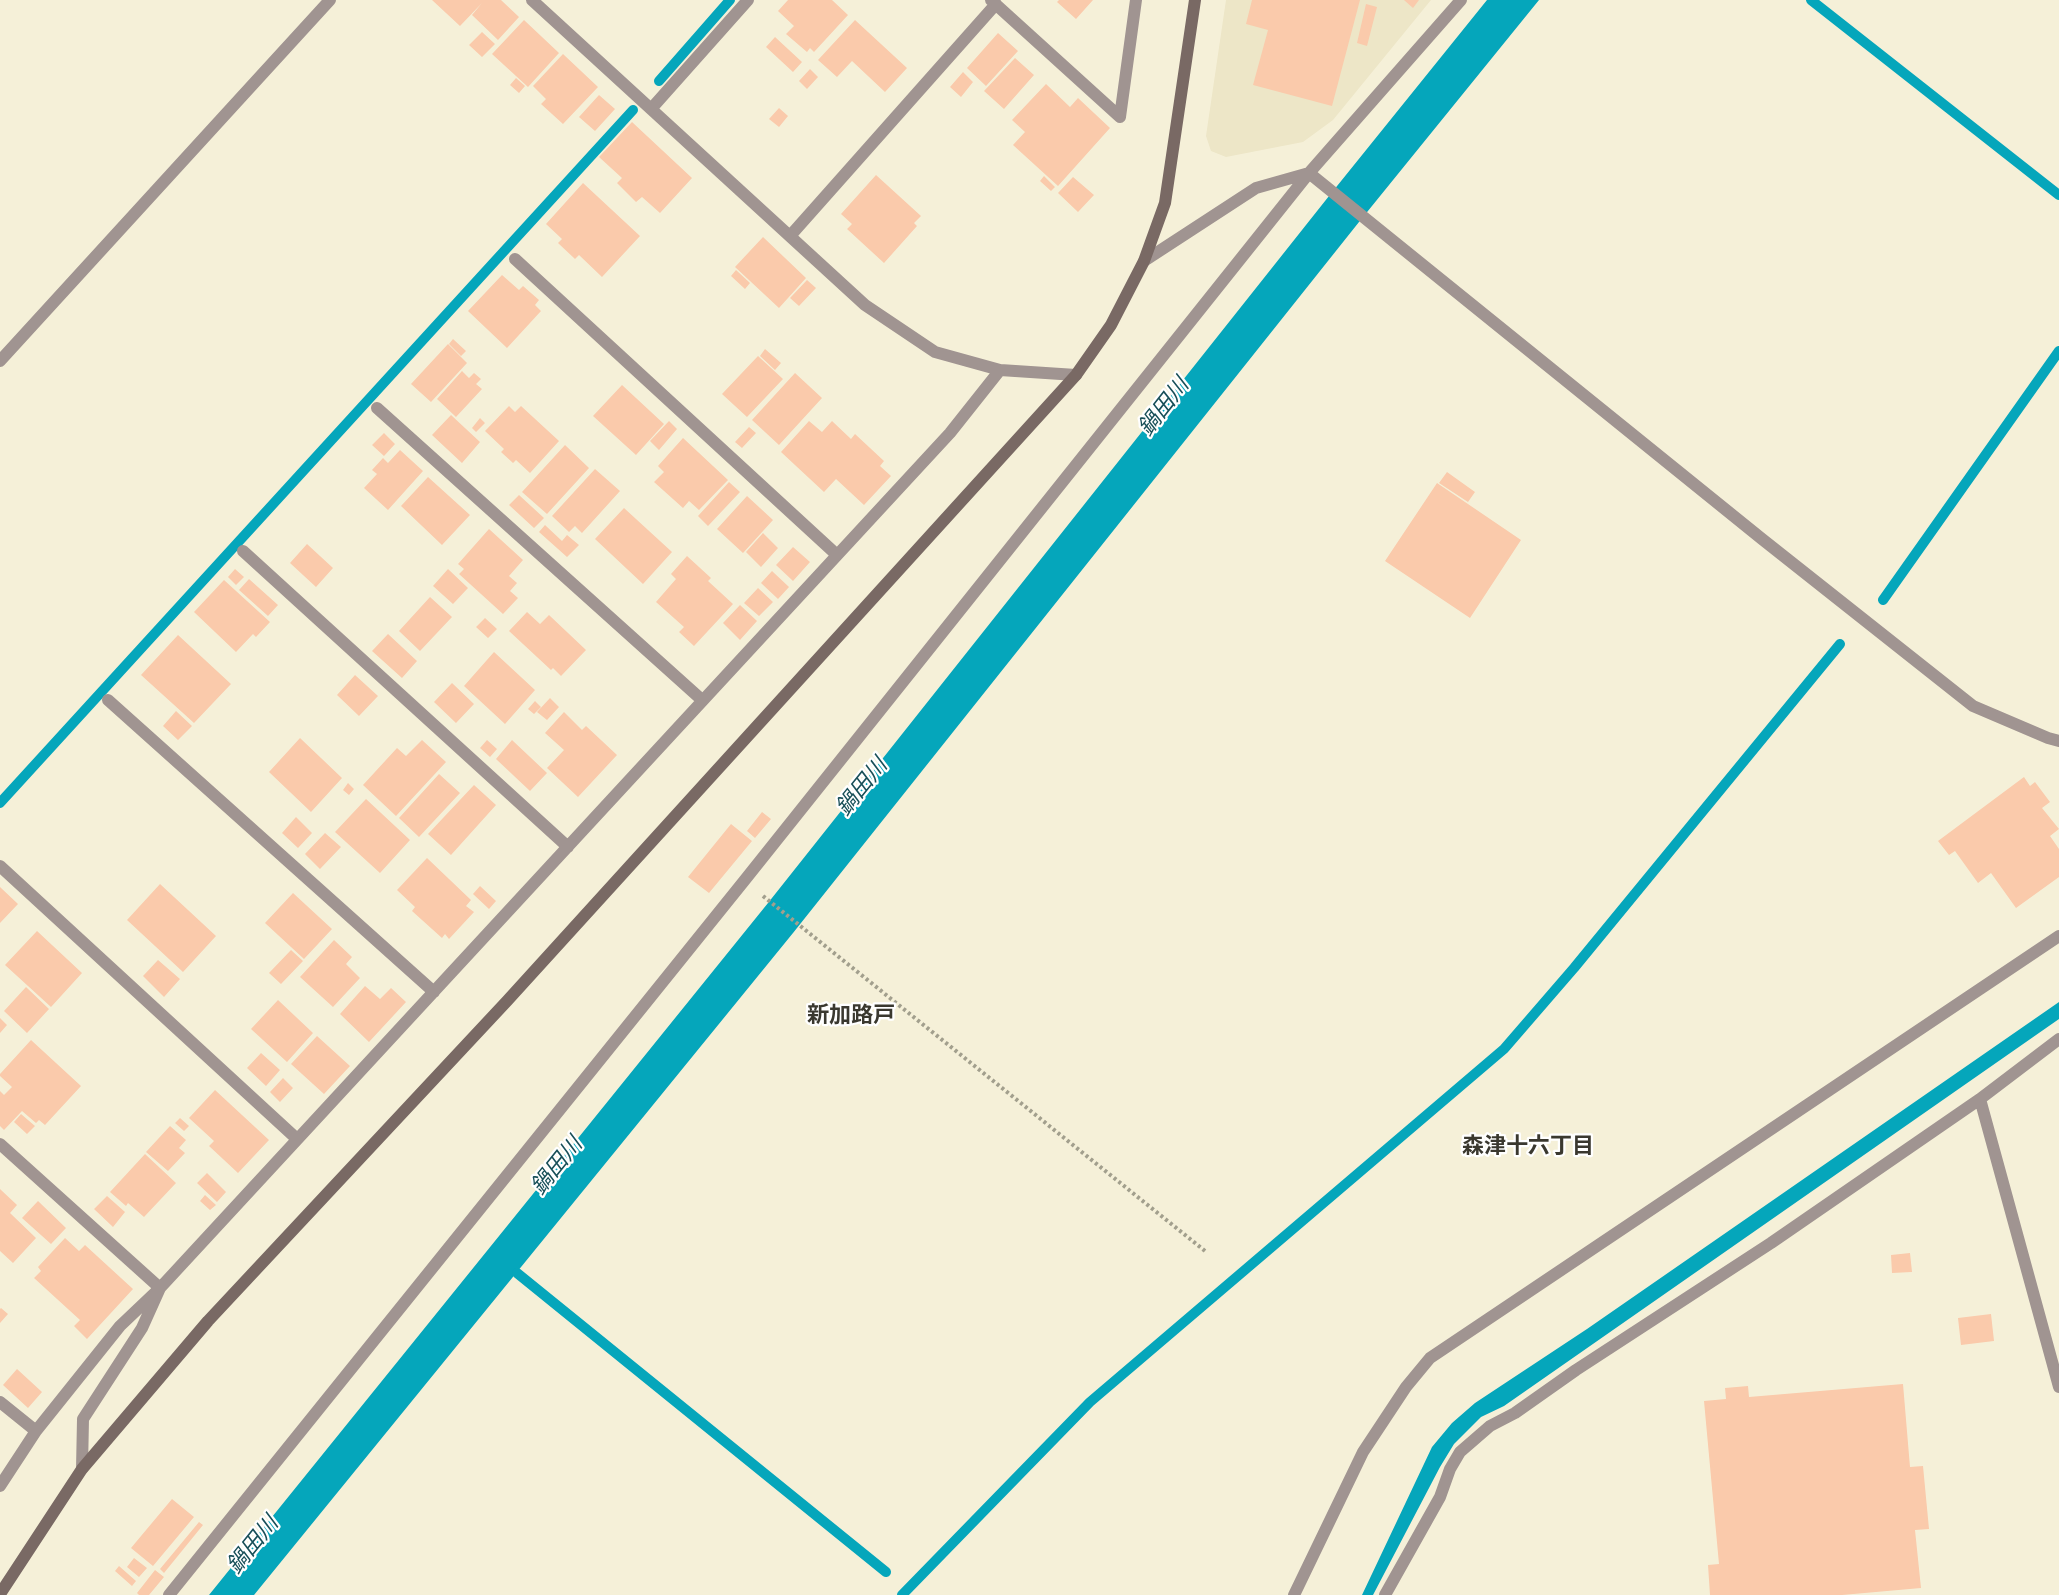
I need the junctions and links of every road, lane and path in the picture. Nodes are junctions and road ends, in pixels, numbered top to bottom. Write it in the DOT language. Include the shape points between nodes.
graph roads {
  1 [pos="330,0"];
  2 [pos="532,0"];
  3 [pos="748,0"];
  4 [pos="1136,0"];
  5 [pos="1195,0"];
  6 [pos="1461,0"];
  7 [pos="993,2"];
  8 [pos="651,109"];
  9 [pos="1309,173"];
  10 [pos="790,236"];
  11 [pos="515,259"];
  12 [pos="1144,261"];
  13 [pos="0,362"];
  14 [pos="1000,370"];
  15 [pos="1076,375"];
  16 [pos="377,408"];
  17 [pos="243,551"];
  18 [pos="837,555"];
  19 [pos="108,700"];
  20 [pos="702,700"];
  21 [pos="2059,741"];
  22 [pos="567,847"];
  23 [pos="0,866"];
  24 [pos="757,892"];
  25 [pos="2059,936"];
  26 [pos="434,992"];
  27 [pos="2059,1039"];
  28 [pos="1980,1099"];
  29 [pos="297,1139"];
  30 [pos="0,1144"];
  31 [pos="1205,1251"];
  32 [pos="160,1288"];
  33 [pos="2059,1387"];
  34 [pos="0,1402"];
  35 [pos="36,1431"];
  36 [pos="82,1469"];
  37 [pos="0,1486"];
  38 [pos="0,1594"];
  39 [pos="169,1595"];
  40 [pos="1293,1595"];
  41 [pos="1385,1595"];
  1 -- 13 [label="street"];
  2 -- 8 [label="street"];
  3 -- 8 [label="street"];
  4 -- 7 [label="street" via="1120,117"];
  5 -- 12 [label="street" via="1165,203"];
  6 -- 9 [label="street"];
  7 -- 10 [label="street"];
  8 -- 10 [label="street"];
  9 -- 12 [label="street" via="1256,188"];
  9 -- 21 [label="street" via="1973,706"];
  9 -- 39 [label="street"];
  10 -- 14 [label="street" via="865,305 934,352"];
  11 -- 18 [label="street"];
  12 -- 15 [label="street" via="1111,326"];
  14 -- 15 [label="street"];
  14 -- 18 [label="street" via="950,433"];
  15 -- 36 [label="street" via="507,1001 208,1321"];
  16 -- 20 [label="street"];
  17 -- 22 [label="street"];
  18 -- 20 [label="street"];
  19 -- 26 [label="street"];
  20 -- 22 [label="street"];
  22 -- 26 [label="street"];
  23 -- 29 [label="street"];
  24 -- 31 [label="path"];
  25 -- 40 [label="street" via="1430,1358 1363,1452"];
  26 -- 29 [label="street"];
  27 -- 28 [label="street"];
  28 -- 33 [label="street"];
  28 -- 41 [label="street" via="1771,1243 1515,1413 1490,1425 1460,1452 1450,1468 1440,1497"];
  29 -- 32 [label="street"];
  30 -- 32 [label="street"];
  32 -- 35 [label="street" via="120,1326"];
  32 -- 36 [label="street" via="142,1328 83,1419"];
  34 -- 35 [label="street"];
  35 -- 37 [label="street"];
  36 -- 38 [label="street"];
}
